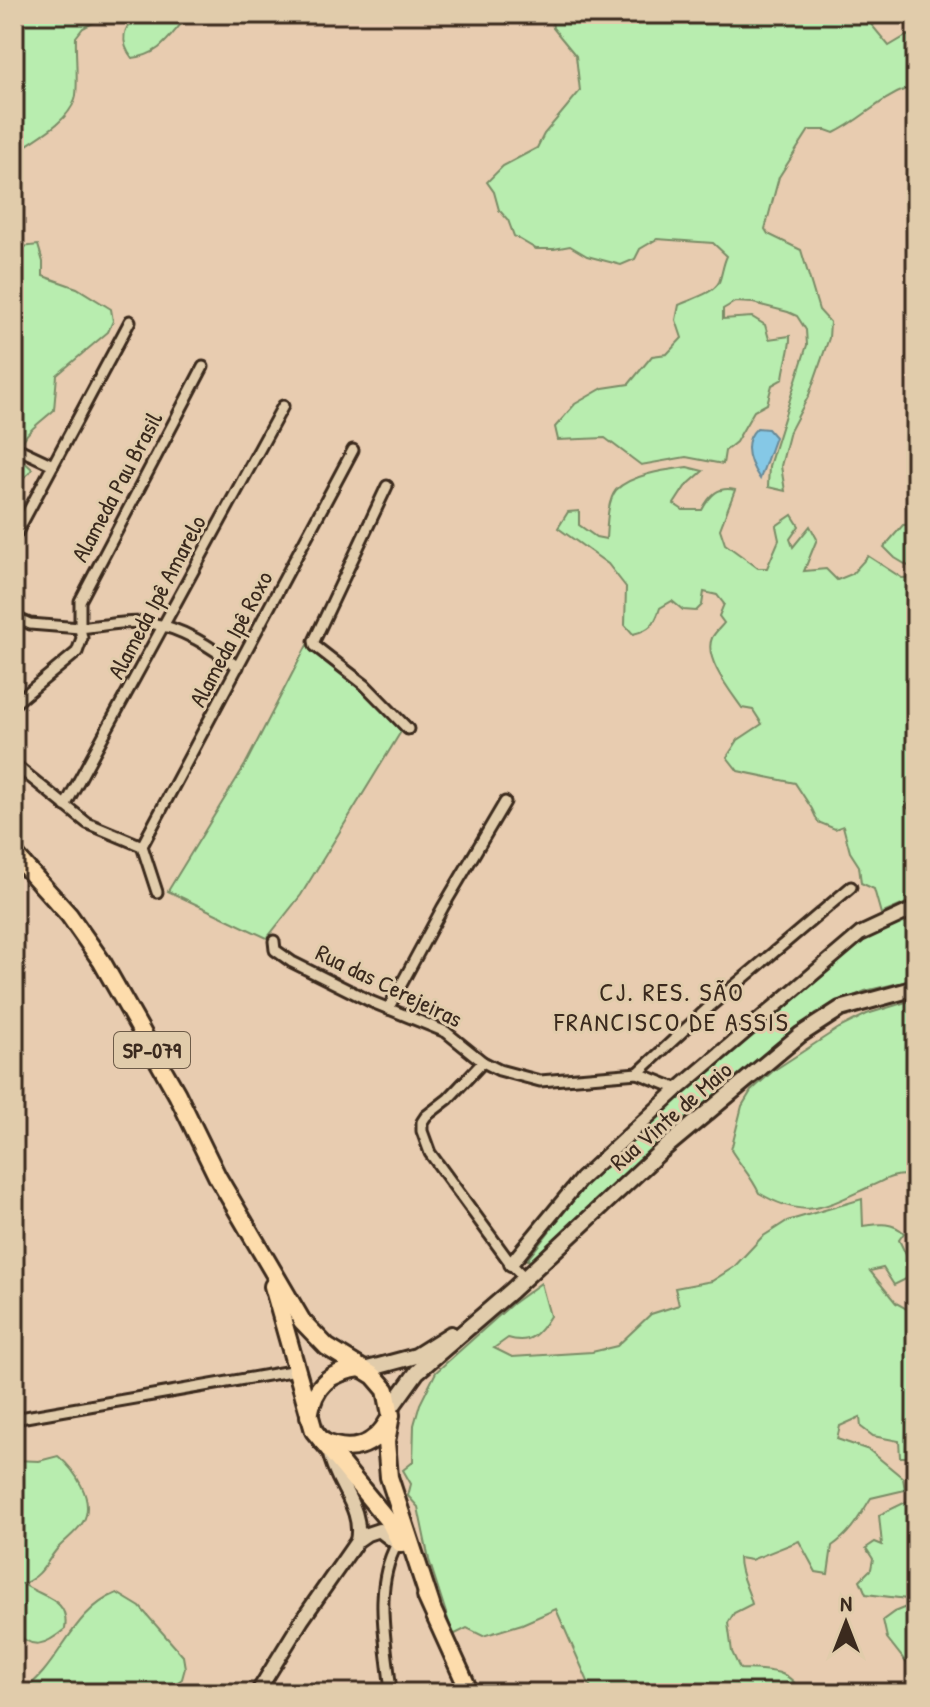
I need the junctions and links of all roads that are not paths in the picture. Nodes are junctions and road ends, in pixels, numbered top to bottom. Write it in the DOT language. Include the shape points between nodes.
graph roads {
  1 [pos="130,321"];
  2 [pos="203,367"];
  3 [pos="283,406"];
  4 [pos="21,450"];
  5 [pos="353,450"];
  6 [pos="53,465"];
  7 [pos="387,486"];
  8 [pos="14,538"];
  9 [pos="14,617"];
  10 [pos="164,626"];
  11 [pos="80,628"];
  12 [pos="238,667"];
  13 [pos="14,704"];
  14 [pos="408,729"];
  15 [pos="14,764"];
  16 [pos="505,802"];
  17 [pos="65,806"];
  18 [pos="142,846"];
  19 [pos="14,854"];
  20 [pos="851,887"];
  21 [pos="157,892"];
  22 [pos="916,908"];
  23 [pos="274,941"];
  24 [pos="916,988"];
  25 [pos="388,1009"];
  26 [pos="483,1062"];
  27 [pos="638,1073"];
  28 [pos="678,1089"];
  29 [pos="266,1263"];
  30 [pos="511,1264"];
  31 [pos="525,1278"];
  32 [pos="480,1319"];
  33 [pos="362,1369"];
  34 [pos="297,1370"];
  35 [pos="391,1412"];
  36 [pos="309,1418"];
  37 [pos="14,1419"];
  38 [pos="325,1446"];
  39 [pos="342,1489"];
  40 [pos="379,1530"];
  41 [pos="357,1541"];
  42 [pos="400,1546"];
  43 [pos="431,1605"];
  44 [pos="257,1693"];
  45 [pos="391,1693"];
  46 [pos="470,1693"];
  1 -- 6 [label="street"];
  2 -- 11 [label="street, Alameda Pau Brasil" via="80,601"];
  3 -- 10 [label="street, Alameda Ipê Amarelo"];
  4 -- 6 [label="street"];
  5 -- 12 [label="street, Alameda Ipê Roxo"];
  6 -- 8 [label="street"];
  7 -- 14 [label="street" via="314,641"];
  9 -- 11 [label="street" via="30,624"];
  10 -- 11 [label="street" via="148,622"];
  10 -- 12 [label="street" via="215,649"];
  10 -- 17 [label="street, Alameda Ipê Amarelo"];
  11 -- 13 [label="street, Alameda Pau Brasil" via="77,652"];
  12 -- 18 [label="street, Alameda Ipê Roxo"];
  15 -- 17 [label="street"];
  16 -- 25 [label="street"];
  17 -- 18 [label="street" via="87,823"];
  18 -- 21 [label="street"];
  19 -- 29 [label="highway, SP-079" via="69,915 102,962"];
  20 -- 27 [label="street"];
  22 -- 28 [label="street" via="860,934"];
  23 -- 25 [label="street, Rua das Cerejeiras" via="275,950 292,962"];
  24 -- 31 [label="main road, Rua Vinte de Maio" via="849,1005 821,1019 659,1153"];
  25 -- 26 [label="street, Rua das Cerejeiras" via="446,1032"];
  26 -- 27 [label="street, Rua das Cerejeiras" via="540,1081"];
  26 -- 30 [label="street" via="426,1116 422,1131 430,1153"];
  27 -- 28 [label="street, Rua das Cerejeiras"];
  28 -- 30 [label="street" via="581,1179"];
  29 -- 33 [label="highway, SP-079" via="302,1321 327,1347"];
  29 -- 34 [label="highway, SP-079"];
  30 -- 31 [label="street"];
  31 -- 32 [label="main road, Rua Vinte de Maio"];
  32 -- 33 [label="main road, Rua Vinte de Maio" via="416,1356"];
  32 -- 35 [label="main road, Rua Vinte de Maio" via="417,1372"];
  33 -- 35 [label="highway, SP-079" via="381,1382"];
  33 -- 36 [label="highway" via="325,1379"];
  34 -- 36 [label="highway, SP-079"];
  34 -- 37 [label="street"];
  35 -- 38 [label="highway" via="377,1436 358,1448"];
  35 -- 43 [label="highway, SP-079" via="386,1442 389,1477"];
  36 -- 38 [label="highway, SP-079"];
  38 -- 39 [label="street"];
  38 -- 42 [label="highway, SP-079" via="390,1523"];
  39 -- 40 [label="street"];
  39 -- 41 [label="street" via="358,1514"];
  40 -- 41 [label="street"];
  40 -- 42 [label="street"];
  41 -- 44 [label="street"];
  42 -- 43 [label="highway, SP-079"];
  42 -- 45 [label="street" via="387,1566 383,1606"];
  43 -- 46 [label="highway, SP-079"];
}
